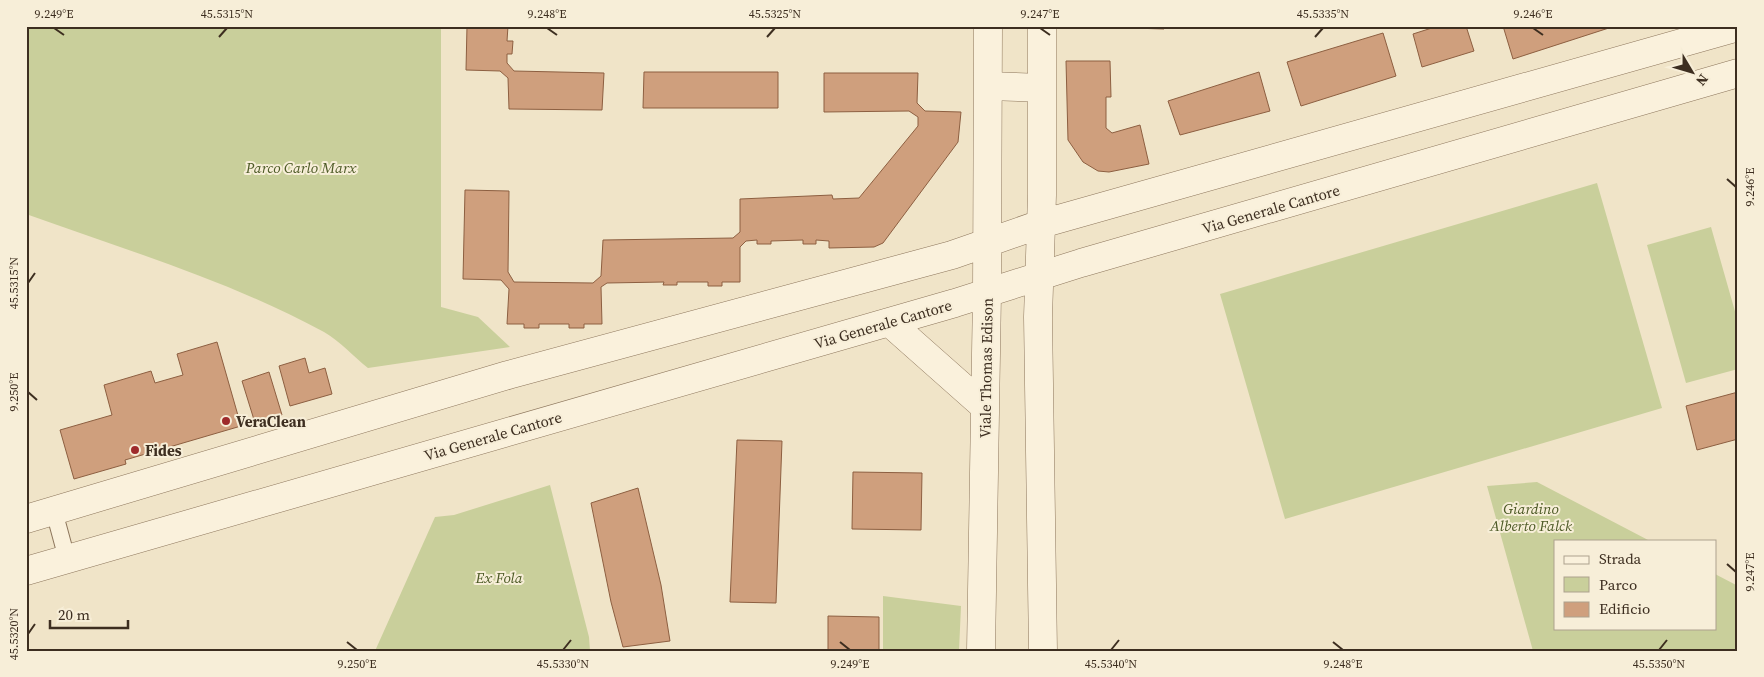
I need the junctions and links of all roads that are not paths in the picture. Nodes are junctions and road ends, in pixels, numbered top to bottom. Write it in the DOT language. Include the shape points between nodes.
graph roads {
  1 [pos="988,26"];
  2 [pos="1042,26"];
  3 [pos="1738,28"];
  4 [pos="1738,73"];
  5 [pos="988,86"];
  6 [pos="1042,88"];
  7 [pos="1041,224"];
  8 [pos="986,245"];
  9 [pos="1039,277"];
  10 [pos="987,294"];
  11 [pos="889,322"];
  12 [pos="985,407"];
  13 [pos="54,511"];
  14 [pos="26,519"];
  15 [pos="68,559"];
  16 [pos="26,571"];
  17 [pos="981,651"];
  18 [pos="1044,651"];
  1 -- 5 [label="street, Viale Thomas Edison"];
  2 -- 6 [label="street"];
  3 -- 7 [label="street"];
  4 -- 9 [label="street, Via Generale Cantore"];
  5 -- 6 [label="street"];
  5 -- 8 [label="street, Viale Thomas Edison"];
  6 -- 7 [label="street"];
  7 -- 8 [label="street"];
  7 -- 9 [label="street"];
  8 -- 10 [label="street, Viale Thomas Edison"];
  8 -- 13 [label="street" via="508,375"];
  9 -- 10 [label="street, Via Generale Cantore"];
  9 -- 18 [label="street"];
  10 -- 11 [label="street, Via Generale Cantore"];
  10 -- 12 [label="street, Viale Thomas Edison"];
  11 -- 12 [label="street"];
  11 -- 15 [label="street, Via Generale Cantore"];
  12 -- 17 [label="street, Viale Thomas Edison"];
  13 -- 14 [label="street"];
  13 -- 15 [label="lane"];
  15 -- 16 [label="street, Via Generale Cantore"];
}
